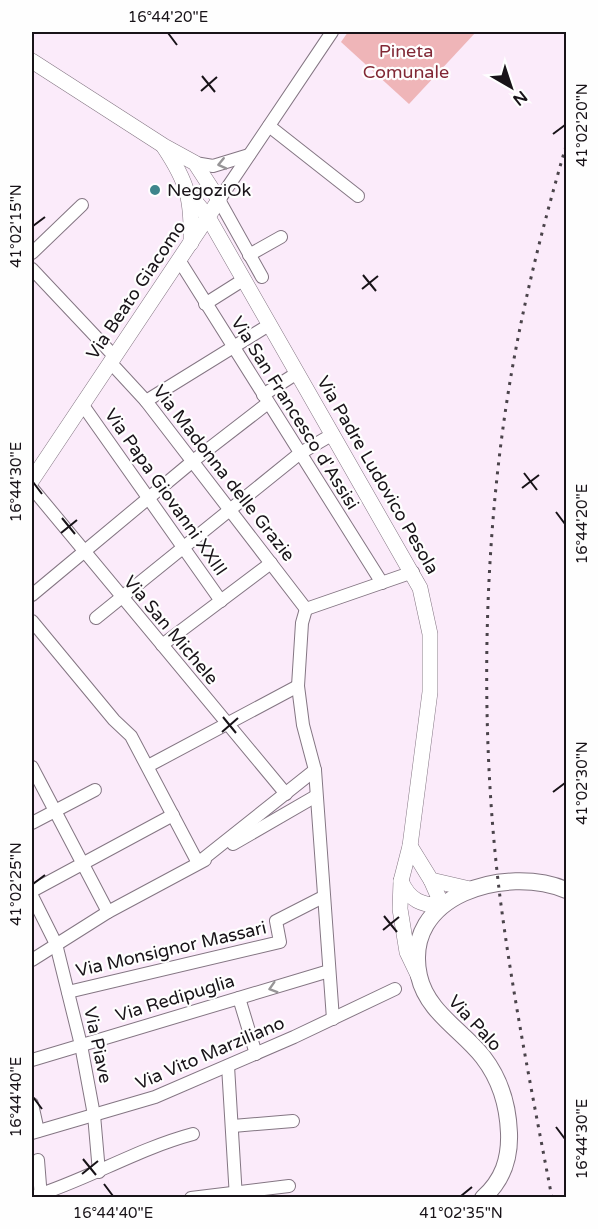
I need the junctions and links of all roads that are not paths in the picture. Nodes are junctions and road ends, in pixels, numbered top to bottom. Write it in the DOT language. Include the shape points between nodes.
graph roads {
  1 [pos="333,32"];
  2 [pos="32,61"];
  3 [pos="269,126"];
  4 [pos="164,146"];
  5 [pos="249,155"];
  6 [pos="195,163"];
  7 [pos="190,195"];
  8 [pos="358,196"];
  9 [pos="219,200"];
  10 [pos="82,205"];
  11 [pos="208,217"];
  12 [pos="281,237"];
  13 [pos="191,243"];
  14 [pos="32,253"];
  15 [pos="249,255"];
  16 [pos="179,260"];
  17 [pos="32,269"];
  18 [pos="262,277"];
  19 [pos="243,280"];
  20 [pos="205,304"];
  21 [pos="269,325"];
  22 [pos="232,347"];
  23 [pos="112,359"];
  24 [pos="297,373"];
  25 [pos="266,399"];
  26 [pos="146,401"];
  27 [pos="82,404"];
  28 [pos="333,434"];
  29 [pos="299,454"];
  30 [pos="193,461"];
  31 [pos="32,480"];
  32 [pos="148,498"];
  33 [pos="229,509"];
  34 [pos="182,546"];
  35 [pos="82,552"];
  36 [pos="270,563"];
  37 [pos="413,572"];
  38 [pos="382,583"];
  39 [pos="32,596"];
  40 [pos="121,598"];
  41 [pos="221,601"];
  42 [pos="306,609"];
  43 [pos="96,618"];
  44 [pos="32,621"];
  45 [pos="162,645"];
  46 [pos="298,686"];
  47 [pos="226,723"];
  48 [pos="148,766"];
  49 [pos="32,767"];
  50 [pos="315,770"];
  51 [pos="95,789"];
  52 [pos="286,794"];
  53 [pos="316,796"];
  54 [pos="55,811"];
  55 [pos="173,815"];
  56 [pos="32,823"];
  57 [pos="410,846"];
  58 [pos="82,863"];
  59 [pos="198,863"];
  60 [pos="432,880"];
  61 [pos="401,881"];
  62 [pos="470,889"];
  63 [pos="567,890"];
  64 [pos="32,891"];
  65 [pos="32,896"];
  66 [pos="323,897"];
  67 [pos="442,905"];
  68 [pos="108,912"];
  69 [pos="57,945"];
  70 [pos="32,960"];
  71 [pos="329,971"];
  72 [pos="419,977"];
  73 [pos="395,989"];
  74 [pos="68,992"];
  75 [pos="239,998"];
  76 [pos="333,1019"];
  77 [pos="81,1046"];
  78 [pos="256,1054"];
  79 [pos="32,1060"];
  80 [pos="228,1066"];
  81 [pos="32,1104"];
  82 [pos="94,1115"];
  83 [pos="293,1121"];
  84 [pos="233,1126"];
  85 [pos="35,1132"];
  86 [pos="193,1134"];
  87 [pos="38,1160"];
  88 [pos="99,1172"];
  89 [pos="289,1186"];
  90 [pos="236,1195"];
  91 [pos="38,1196"];
  92 [pos="191,1197"];
  93 [pos="483,1197"];
  1 -- 3 [label="street, Via Beato Giacomo"];
  2 -- 4 [label="street"];
  3 -- 5 [label="street, Via Beato Giacomo"];
  3 -- 8 [label="street"];
  4 -- 6 [label="street"];
  4 -- 7 [label="street"];
  5 -- 6 [label="street, one-way" via="213,166"];
  5 -- 9 [label="street, Via Beato Giacomo"];
  6 -- 9 [label="street"];
  7 -- 11 [label="street, Via Padre Ludovico Pesola"];
  7 -- 13 [label="street"];
  9 -- 11 [label="street, Via Beato Giacomo"];
  9 -- 15 [label="street"];
  10 -- 14 [label="street"];
  11 -- 13 [label="street, Via Beato Giacomo"];
  11 -- 19 [label="street, Via Padre Ludovico Pesola"];
  12 -- 15 [label="street"];
  13 -- 16 [label="street, Via Beato Giacomo"];
  15 -- 18 [label="street"];
  16 -- 20 [label="street, Via San Francesco d'Assisi"];
  16 -- 23 [label="street, Via Beato Giacomo"];
  17 -- 23 [label="street, Via Madonna delle Grazie"];
  19 -- 20 [label="street"];
  19 -- 21 [label="street, Via Padre Ludovico Pesola"];
  20 -- 22 [label="street, Via San Francesco d'Assisi"];
  21 -- 22 [label="street"];
  21 -- 24 [label="street, Via Padre Ludovico Pesola"];
  22 -- 25 [label="street, Via San Francesco d'Assisi"];
  22 -- 26 [label="street"];
  23 -- 26 [label="street, Via Madonna delle Grazie"];
  23 -- 27 [label="street, Via Beato Giacomo"];
  24 -- 25 [label="street"];
  24 -- 28 [label="street, Via Padre Ludovico Pesola"];
  25 -- 29 [label="street, Via San Francesco d'Assisi"];
  25 -- 30 [label="street"];
  26 -- 30 [label="street, Via Madonna delle Grazie"];
  27 -- 31 [label="street, Via Beato Giacomo"];
  27 -- 32 [label="street, Via Papa Giovanni XXIII"];
  28 -- 29 [label="street"];
  28 -- 37 [label="street, Via Padre Ludovico Pesola"];
  29 -- 33 [label="street"];
  29 -- 38 [label="street, Via San Francesco d'Assisi"];
  30 -- 32 [label="street"];
  30 -- 33 [label="street, Via Madonna delle Grazie"];
  31 -- 35 [label="street, Via San Michele"];
  32 -- 34 [label="street, Via Papa Giovanni XXIII"];
  32 -- 35 [label="street"];
  33 -- 34 [label="street"];
  33 -- 36 [label="street, Via Madonna delle Grazie"];
  34 -- 40 [label="street"];
  34 -- 41 [label="street, Via Papa Giovanni XXIII"];
  35 -- 39 [label="street"];
  35 -- 40 [label="street, Via San Michele"];
  36 -- 41 [label="street"];
  36 -- 42 [label="street, Via Madonna delle Grazie"];
  37 -- 38 [label="street"];
  37 -- 57 [label="street, Via Padre Ludovico Pesola" via="424,601 432,658"];
  38 -- 42 [label="street"];
  40 -- 43 [label="street"];
  40 -- 45 [label="street, Via San Michele"];
  41 -- 45 [label="street"];
  42 -- 46 [label="street"];
  44 -- 48 [label="street" via="131,736"];
  45 -- 47 [label="street, Via San Michele"];
  46 -- 47 [label="street"];
  46 -- 50 [label="street"];
  47 -- 48 [label="street"];
  47 -- 52 [label="street, Via San Michele"];
  48 -- 55 [label="street"];
  49 -- 54 [label="street"];
  50 -- 52 [label="street"];
  50 -- 53 [label="street"];
  51 -- 54 [label="street"];
  52 -- 59 [label="street"];
  53 -- 59 [label="street"];
  53 -- 66 [label="street"];
  54 -- 56 [label="street"];
  54 -- 58 [label="street"];
  55 -- 58 [label="street"];
  55 -- 59 [label="street"];
  57 -- 60 [label="street"];
  57 -- 61 [label="street, Via Padre Ludovico Pesola"];
  58 -- 64 [label="street"];
  58 -- 68 [label="street"];
  59 -- 68 [label="street"];
  60 -- 62 [label="street"];
  60 -- 67 [label="street"];
  61 -- 67 [label="street" via="414,899 426,906"];
  61 -- 72 [label="street, Via Padre Ludovico Pesola" via="402,931"];
  62 -- 63 [label="main road" via="540,882"];
  62 -- 67 [label="main road, Via Palo"];
  65 -- 69 [label="street, Via Piave"];
  66 -- 71 [label="street"];
  66 -- 74 [label="street, Via Monsignor Massari" via="276,921 280,942"];
  67 -- 72 [label="main road, Via Palo" via="419,941"];
  68 -- 69 [label="street"];
  69 -- 70 [label="street"];
  69 -- 74 [label="street, Via Piave"];
  71 -- 75 [label="street, Via Redipuglia, one-way"];
  71 -- 76 [label="street"];
  72 -- 93 [label="main road, Via Palo" via="429,1000 482,1056 503,1094 508,1118 508,1157 493,1189"];
  73 -- 76 [label="street, Via Vito Marziliano"];
  74 -- 77 [label="street, Via Piave"];
  75 -- 77 [label="street, Via Redipuglia"];
  75 -- 78 [label="street"];
  76 -- 78 [label="street, Via Vito Marziliano"];
  77 -- 79 [label="street, Via Redipuglia"];
  77 -- 82 [label="street, Via Piave"];
  78 -- 80 [label="street, Via Vito Marziliano"];
  80 -- 82 [label="street, Via Vito Marziliano" via="155,1097"];
  80 -- 84 [label="street"];
  81 -- 85 [label="street"];
  82 -- 85 [label="street, Via Vito Marziliano"];
  82 -- 88 [label="street, Via Piave"];
  83 -- 84 [label="street"];
  84 -- 90 [label="street"];
  86 -- 88 [label="street" via="164,1142"];
  87 -- 91 [label="street"];
  88 -- 91 [label="street"];
  89 -- 90 [label="street"];
  90 -- 92 [label="street"];
}
